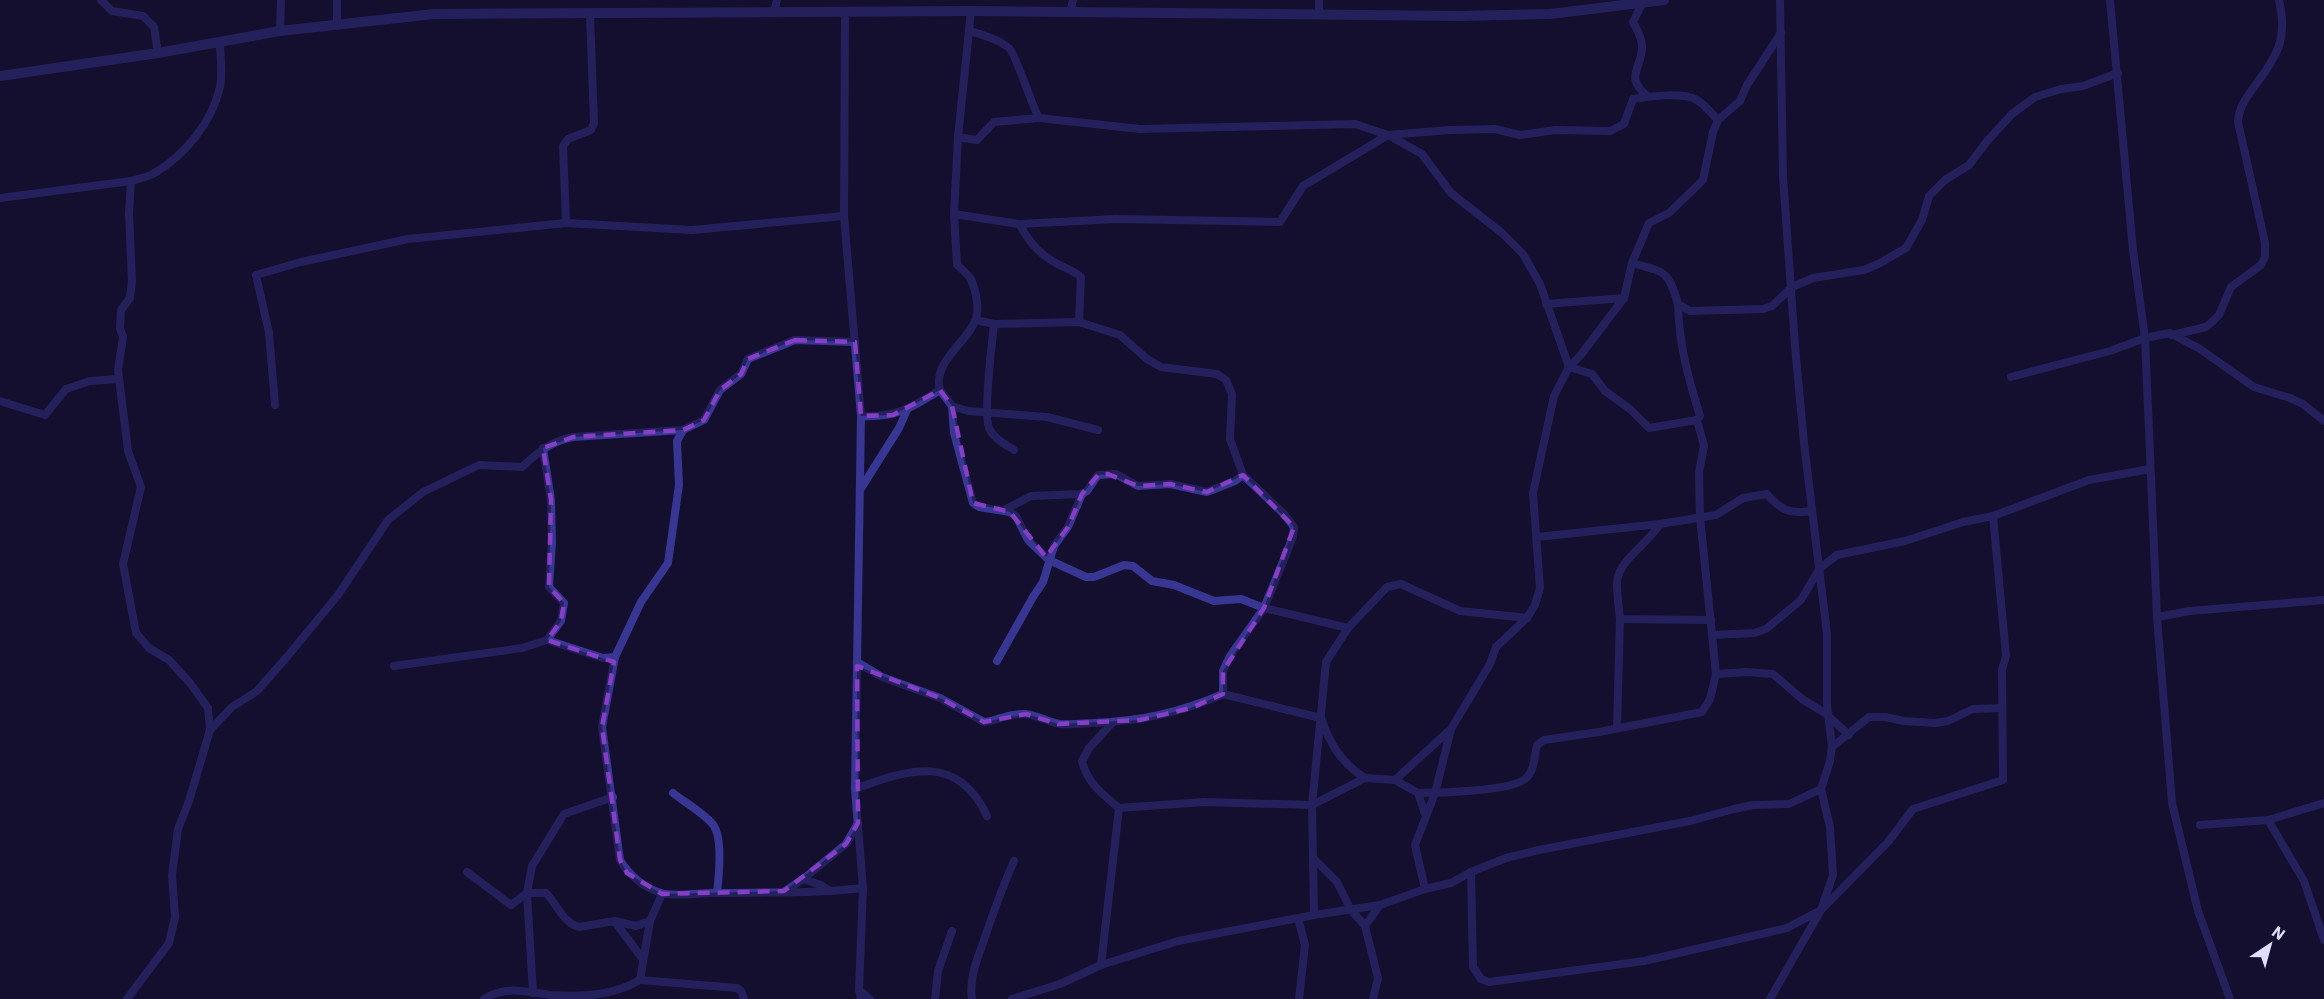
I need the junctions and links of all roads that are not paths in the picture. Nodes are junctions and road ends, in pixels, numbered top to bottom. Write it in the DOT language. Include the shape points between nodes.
graph roads {
  1 [pos="100,0"];
  2 [pos="281,0"];
  3 [pos="337,0"];
  4 [pos="777,0"];
  5 [pos="1073,0"];
  6 [pos="1319,0"];
  7 [pos="1664,0"];
  8 [pos="1780,0"];
  9 [pos="2110,0"];
  10 [pos="2279,0"];
  11 [pos="1643,2"];
  12 [pos="971,11"];
  13 [pos="774,12"];
  14 [pos="845,12"];
  15 [pos="1070,12"];
  16 [pos="590,14"];
  17 [pos="1319,14"];
  18 [pos="337,25"];
  19 [pos="280,31"];
  20 [pos="970,31"];
  21 [pos="1781,33"];
  22 [pos="220,41"];
  23 [pos="158,53"];
  24 [pos="2118,73"];
  25 [pos="0,76"];
  26 [pos="1647,96"];
  27 [pos="1039,118"];
  28 [pos="1718,120"];
  29 [pos="1388,135"];
  30 [pos="958,137"];
  31 [pos="131,180"];
  32 [pos="0,198"];
  33 [pos="954,214"];
  34 [pos="844,216"];
  35 [pos="566,224"];
  36 [pos="1019,224"];
  37 [pos="1632,263"];
  38 [pos="1792,287"];
  39 [pos="1624,298"];
  40 [pos="1546,304"];
  41 [pos="1678,304"];
  42 [pos="976,320"];
  43 [pos="1079,322"];
  44 [pos="994,324"];
  45 [pos="2172,335"];
  46 [pos="2145,338"];
  47 [pos="855,342"];
  48 [pos="1569,367"];
  49 [pos="2011,377"];
  50 [pos="118,379"];
  51 [pos="940,390"];
  52 [pos="0,401"];
  53 [pos="275,405"];
  54 [pos="952,406"];
  55 [pos="907,410"];
  56 [pos="987,412"];
  57 [pos="861,416"];
  58 [pos="1697,420"];
  59 [pos="2324,421"];
  60 [pos="683,430"];
  61 [pos="1098,430"];
  62 [pos="543,448"];
  63 [pos="1014,450"];
  64 [pos="2150,469"];
  65 [pos="1243,475"];
  66 [pos="859,491"];
  67 [pos="1082,494"];
  68 [pos="1004,510"];
  69 [pos="1812,511"];
  70 [pos="1993,516"];
  71 [pos="1700,517"];
  72 [pos="1660,524"];
  73 [pos="1537,537"];
  74 [pos="1049,560"];
  75 [pos="1820,568"];
  76 [pos="2324,600"];
  77 [pos="1264,608"];
  78 [pos="2157,617"];
  79 [pos="1527,618"];
  80 [pos="1620,619"];
  81 [pos="1711,620"];
  82 [pos="1348,628"];
  83 [pos="1713,635"];
  84 [pos="547,640"];
  85 [pos="615,657"];
  86 [pos="997,661"];
  87 [pos="857,662"];
  88 [pos="394,666"];
  89 [pos="1716,674"];
  90 [pos="1223,694"];
  91 [pos="2002,708"];
  92 [pos="1321,718"];
  93 [pos="1830,719"];
  94 [pos="1113,722"];
  95 [pos="1617,728"];
  96 [pos="1451,729"];
  97 [pos="210,730"];
  98 [pos="1849,735"];
  99 [pos="1832,747"];
  100 [pos="1365,778"];
  101 [pos="1395,780"];
  102 [pos="855,789"];
  103 [pos="1821,789"];
  104 [pos="673,793"];
  105 [pos="1418,793"];
  106 [pos="1434,793"];
  107 [pos="613,797"];
  108 [pos="2324,803"];
  109 [pos="1312,805"];
  110 [pos="1119,808"];
  111 [pos="1425,814"];
  112 [pos="987,816"];
  113 [pos="2268,820"];
  114 [pos="858,824"];
  115 [pos="2200,825"];
  116 [pos="1313,858"];
  117 [pos="1014,861"];
  118 [pos="468,872"];
  119 [pos="1471,872"];
  120 [pos="803,879"];
  121 [pos="863,888"];
  122 [pos="1425,888"];
  123 [pos="784,891"];
  124 [pos="831,892"];
  125 [pos="527,893"];
  126 [pos="717,893"];
  127 [pos="662,894"];
  128 [pos="512,905"];
  129 [pos="1380,905"];
  130 [pos="1351,910"];
  131 [pos="1821,910"];
  132 [pos="1314,915"];
  133 [pos="529,916"];
  134 [pos="1298,918"];
  135 [pos="615,921"];
  136 [pos="650,921"];
  137 [pos="1365,926"];
  138 [pos="952,931"];
  139 [pos="2324,940"];
  140 [pos="642,958"];
  141 [pos="1101,965"];
  142 [pos="640,980"];
  143 [pos="533,993"];
  144 [pos="860,994"];
  145 [pos="127,999"];
  146 [pos="484,999"];
  147 [pos="744,999"];
  148 [pos="870,999"];
  149 [pos="935,999"];
  150 [pos="972,999"];
  151 [pos="1012,999"];
  152 [pos="1299,999"];
  153 [pos="1373,999"];
  154 [pos="1770,999"];
  155 [pos="2230,999"];
  1 -- 23 [label="street" via="112,11 142,16 154,27"];
  2 -- 19 [label="street"];
  3 -- 18 [label="street"];
  4 -- 13 [label="street"];
  5 -- 15 [label="street"];
  6 -- 17 [label="street"];
  7 -- 11 [label="street"];
  8 -- 21 [label="street"];
  9 -- 24 [label="street"];
  10 -- 45 [label="street" via="2284,21 2282,36 2273,58 2245,99 2238,122 2265,257 2261,265 2231,287 2212,322"];
  11 -- 17 [label="street" via="1550,14"];
  11 -- 26 [label="street" via="1634,22 1642,50 1634,74 1636,87"];
  12 -- 14 [label="street"];
  12 -- 15 [label="street"];
  12 -- 20 [label="street"];
  13 -- 14 [label="street"];
  13 -- 16 [label="street"];
  14 -- 34 [label="street"];
  15 -- 17 [label="street"];
  16 -- 18 [label="street" via="434,14"];
  16 -- 35 [label="street" via="594,123 591,130 568,139 563,146"];
  18 -- 19 [label="street"];
  19 -- 22 [label="street"];
  20 -- 27 [label="street" via="1011,50"];
  20 -- 30 [label="street"];
  21 -- 28 [label="street" via="1740,101"];
  21 -- 38 [label="street" via="1783,177"];
  22 -- 23 [label="street"];
  22 -- 31 [label="street" via="220,86 210,116 194,139 169,162 152,175"];
  23 -- 25 [label="street"];
  24 -- 38 [label="street" via="2035,97 2012,114 1969,165 1929,196 1922,220 1906,248 1864,270 1813,278"];
  24 -- 46 [label="street" via="2133,250"];
  26 -- 28 [label="street" via="1696,99"];
  26 -- 29 [label="street" via="1633,99 1623,124 1610,131 1555,130 1520,135 1495,129"];
  27 -- 29 [label="street" via="1140,129 1355,124"];
  27 -- 30 [label="street" via="994,122 977,140"];
  28 -- 37 [label="street" via="1703,180 1669,213 1649,223"];
  29 -- 36 [label="street" via="1304,186 1280,222 1116,219"];
  29 -- 40 [label="street" via="1422,153 1451,193 1523,254"];
  30 -- 33 [label="street"];
  31 -- 32 [label="street"];
  31 -- 50 [label="street" via="132,281 130,298 121,310 123,337"];
  33 -- 36 [label="street"];
  33 -- 42 [label="street" via="957,265 972,278 978,306"];
  34 -- 35 [label="street" via="692,230"];
  34 -- 47 [label="street"];
  35 -- 53 [label="street" via="408,238 256,275 269,333"];
  36 -- 43 [label="street" via="1034,247 1081,277"];
  37 -- 39 [label="street"];
  37 -- 41 [label="street" via="1663,271"];
  38 -- 41 [label="street" via="1772,306 1763,309 1690,311"];
  38 -- 69 [label="street"];
  39 -- 40 [label="street"];
  39 -- 48 [label="street"];
  40 -- 48 [label="street"];
  41 -- 58 [label="street" via="1680,344 1700,416"];
  42 -- 44 [label="street"];
  42 -- 51 [label="street" via="941,370"];
  43 -- 44 [label="street"];
  43 -- 65 [label="street" via="1120,335 1161,367 1217,374 1226,380 1232,394 1230,439"];
  44 -- 56 [label="street"];
  45 -- 46 [label="street" via="2161,333"];
  45 -- 59 [label="street" via="2200,349 2254,387 2303,404"];
  46 -- 49 [label="street"];
  46 -- 64 [label="street"];
  47 -- 57 [label="street"];
  47 -- 60 [label="street" via="795,340 748,359 741,374 720,390 704,420"];
  48 -- 58 [label="street" via="1592,374 1605,392 1630,409 1648,428"];
  48 -- 73 [label="street" via="1554,396 1533,493"];
  50 -- 52 [label="street" via="90,381 66,389 45,415"];
  50 -- 97 [label="street" via="128,451 141,487 123,564 136,633 190,683 208,708"];
  51 -- 54 [label="street"];
  51 -- 55 [label="street"];
  54 -- 56 [label="street"];
  54 -- 68 [label="street" via="957,444 973,503"];
  55 -- 57 [label="street" via="893,415"];
  55 -- 66 [label="street"];
  56 -- 61 [label="street" via="1047,417"];
  56 -- 63 [label="street" via="989,428 998,440"];
  57 -- 66 [label="street"];
  58 -- 71 [label="street" via="1704,446 1699,472"];
  60 -- 62 [label="street" via="573,437"];
  60 -- 85 [label="street" via="677,441 679,485 668,562 641,602"];
  62 -- 84 [label="street" via="551,500 549,586 564,603 561,621"];
  62 -- 97 [label="street" via="522,467 479,465 423,492 388,520 338,595 286,658 257,691 232,707"];
  64 -- 70 [label="street" via="2090,480"];
  64 -- 78 [label="street"];
  65 -- 67 [label="street" via="1207,492 1170,484 1138,486 1116,474 1098,475"];
  65 -- 77 [label="street" via="1294,526"];
  66 -- 87 [label="street"];
  67 -- 68 [label="street" via="1031,496"];
  67 -- 74 [label="street"];
  68 -- 74 [label="street" via="1016,516 1028,540"];
  69 -- 71 [label="street" via="1797,513 1778,508 1767,494 1743,498 1716,515"];
  69 -- 75 [label="street"];
  70 -- 75 [label="street" via="1905,542 1837,555"];
  70 -- 91 [label="street" via="2007,656 2002,669"];
  71 -- 72 [label="street"];
  71 -- 81 [label="street"];
  72 -- 73 [label="street"];
  72 -- 80 [label="street" via="1617,576"];
  73 -- 79 [label="street" via="1540,588"];
  74 -- 77 [label="street" via="1086,577 1124,565 1133,566 1152,581 1174,585 1205,599 1241,599"];
  74 -- 86 [label="street" via="1043,582"];
  75 -- 83 [label="street" via="1801,600 1766,629"];
  75 -- 93 [label="street"];
  76 -- 78 [label="street"];
  77 -- 82 [label="street"];
  77 -- 90 [label="street" via="1230,656 1223,671"];
  78 -- 155 [label="street" via="2172,803 2198,911"];
  79 -- 82 [label="street" via="1460,611 1401,584 1387,587"];
  79 -- 96 [label="street" via="1496,647"];
  80 -- 81 [label="street"];
  80 -- 95 [label="street"];
  81 -- 83 [label="street"];
  82 -- 92 [label="street" via="1326,662"];
  83 -- 89 [label="street"];
  84 -- 85 [label="street" via="603,658"];
  84 -- 88 [label="street" via="522,648"];
  85 -- 107 [label="street" via="602,727"];
  87 -- 94 [label="street" via="984,722 1009,714 1041,717 1058,724"];
  87 -- 102 [label="street"];
  89 -- 93 [label="street" via="1773,674"];
  89 -- 95 [label="street" via="1710,699 1702,712"];
  90 -- 92 [label="street"];
  90 -- 94 [label="street" via="1191,708"];
  91 -- 98 [label="street" via="1973,709 1935,723 1869,717"];
  91 -- 131 [label="street" via="2003,780 1913,809 1888,842"];
  92 -- 100 [label="street" via="1340,758"];
  92 -- 109 [label="street"];
  93 -- 98 [label="street"];
  93 -- 99 [label="street"];
  94 -- 110 [label="street" via="1082,760 1084,771 1098,790"];
  95 -- 106 [label="street" via="1544,740 1537,745 1533,768 1514,785"];
  96 -- 101 [label="street"];
  96 -- 106 [label="street"];
  97 -- 145 [label="street" via="178,830 172,875 175,917 169,943"];
  98 -- 99 [label="street"];
  99 -- 103 [label="street"];
  100 -- 101 [label="street"];
  100 -- 109 [label="street"];
  101 -- 105 [label="street"];
  102 -- 112 [label="street" via="903,774 937,771 951,775 971,789"];
  102 -- 114 [label="street"];
  103 -- 119 [label="street" via="1789,804 1753,805 1636,833 1539,850"];
  103 -- 131 [label="street" via="1830,827 1833,875"];
  104 -- 126 [label="street" via="715,827 720,870"];
  105 -- 106 [label="street"];
  105 -- 111 [label="street"];
  106 -- 111 [label="street"];
  107 -- 125 [label="street" via="564,814 532,866"];
  107 -- 127 [label="street" via="620,860 627,873"];
  108 -- 113 [label="street"];
  109 -- 110 [label="street" via="1204,802"];
  109 -- 116 [label="street"];
  110 -- 141 [label="street"];
  111 -- 122 [label="street" via="1415,845"];
  113 -- 115 [label="street"];
  113 -- 139 [label="street" via="2304,881"];
  114 -- 120 [label="street" via="846,844"];
  114 -- 121 [label="street"];
  116 -- 130 [label="street" via="1337,882"];
  116 -- 132 [label="street"];
  117 -- 150 [label="street" via="974,964"];
  118 -- 128 [label="street"];
  119 -- 122 [label="street" via="1451,883"];
  119 -- 131 [label="street" via="1473,967 1481,979 1489,982 1644,961 1787,928"];
  120 -- 123 [label="street"];
  120 -- 124 [label="street"];
  121 -- 124 [label="street"];
  121 -- 144 [label="street"];
  122 -- 129 [label="street"];
  123 -- 124 [label="street"];
  123 -- 126 [label="street"];
  125 -- 128 [label="street"];
  125 -- 133 [label="street"];
  125 -- 135 [label="street" via="546,893 574,926"];
  126 -- 127 [label="street"];
  127 -- 136 [label="street"];
  128 -- 133 [label="street"];
  129 -- 130 [label="street"];
  129 -- 137 [label="street"];
  130 -- 132 [label="street"];
  130 -- 137 [label="street"];
  131 -- 154 [label="street"];
  132 -- 134 [label="street"];
  133 -- 143 [label="street"];
  134 -- 141 [label="street" via="1178,941"];
  134 -- 152 [label="street" via="1305,945"];
  135 -- 136 [label="street" via="636,926"];
  135 -- 140 [label="street"];
  136 -- 140 [label="street"];
  137 -- 153 [label="street" via="1378,978"];
  138 -- 149 [label="street" via="938,971"];
  140 -- 142 [label="street"];
  141 -- 151 [label="street" via="1060,984"];
  142 -- 143 [label="street" via="605,994"];
  142 -- 147 [label="street" via="737,988"];
  143 -- 146 [label="street" via="506,990"];
  144 -- 148 [label="street"];
}
